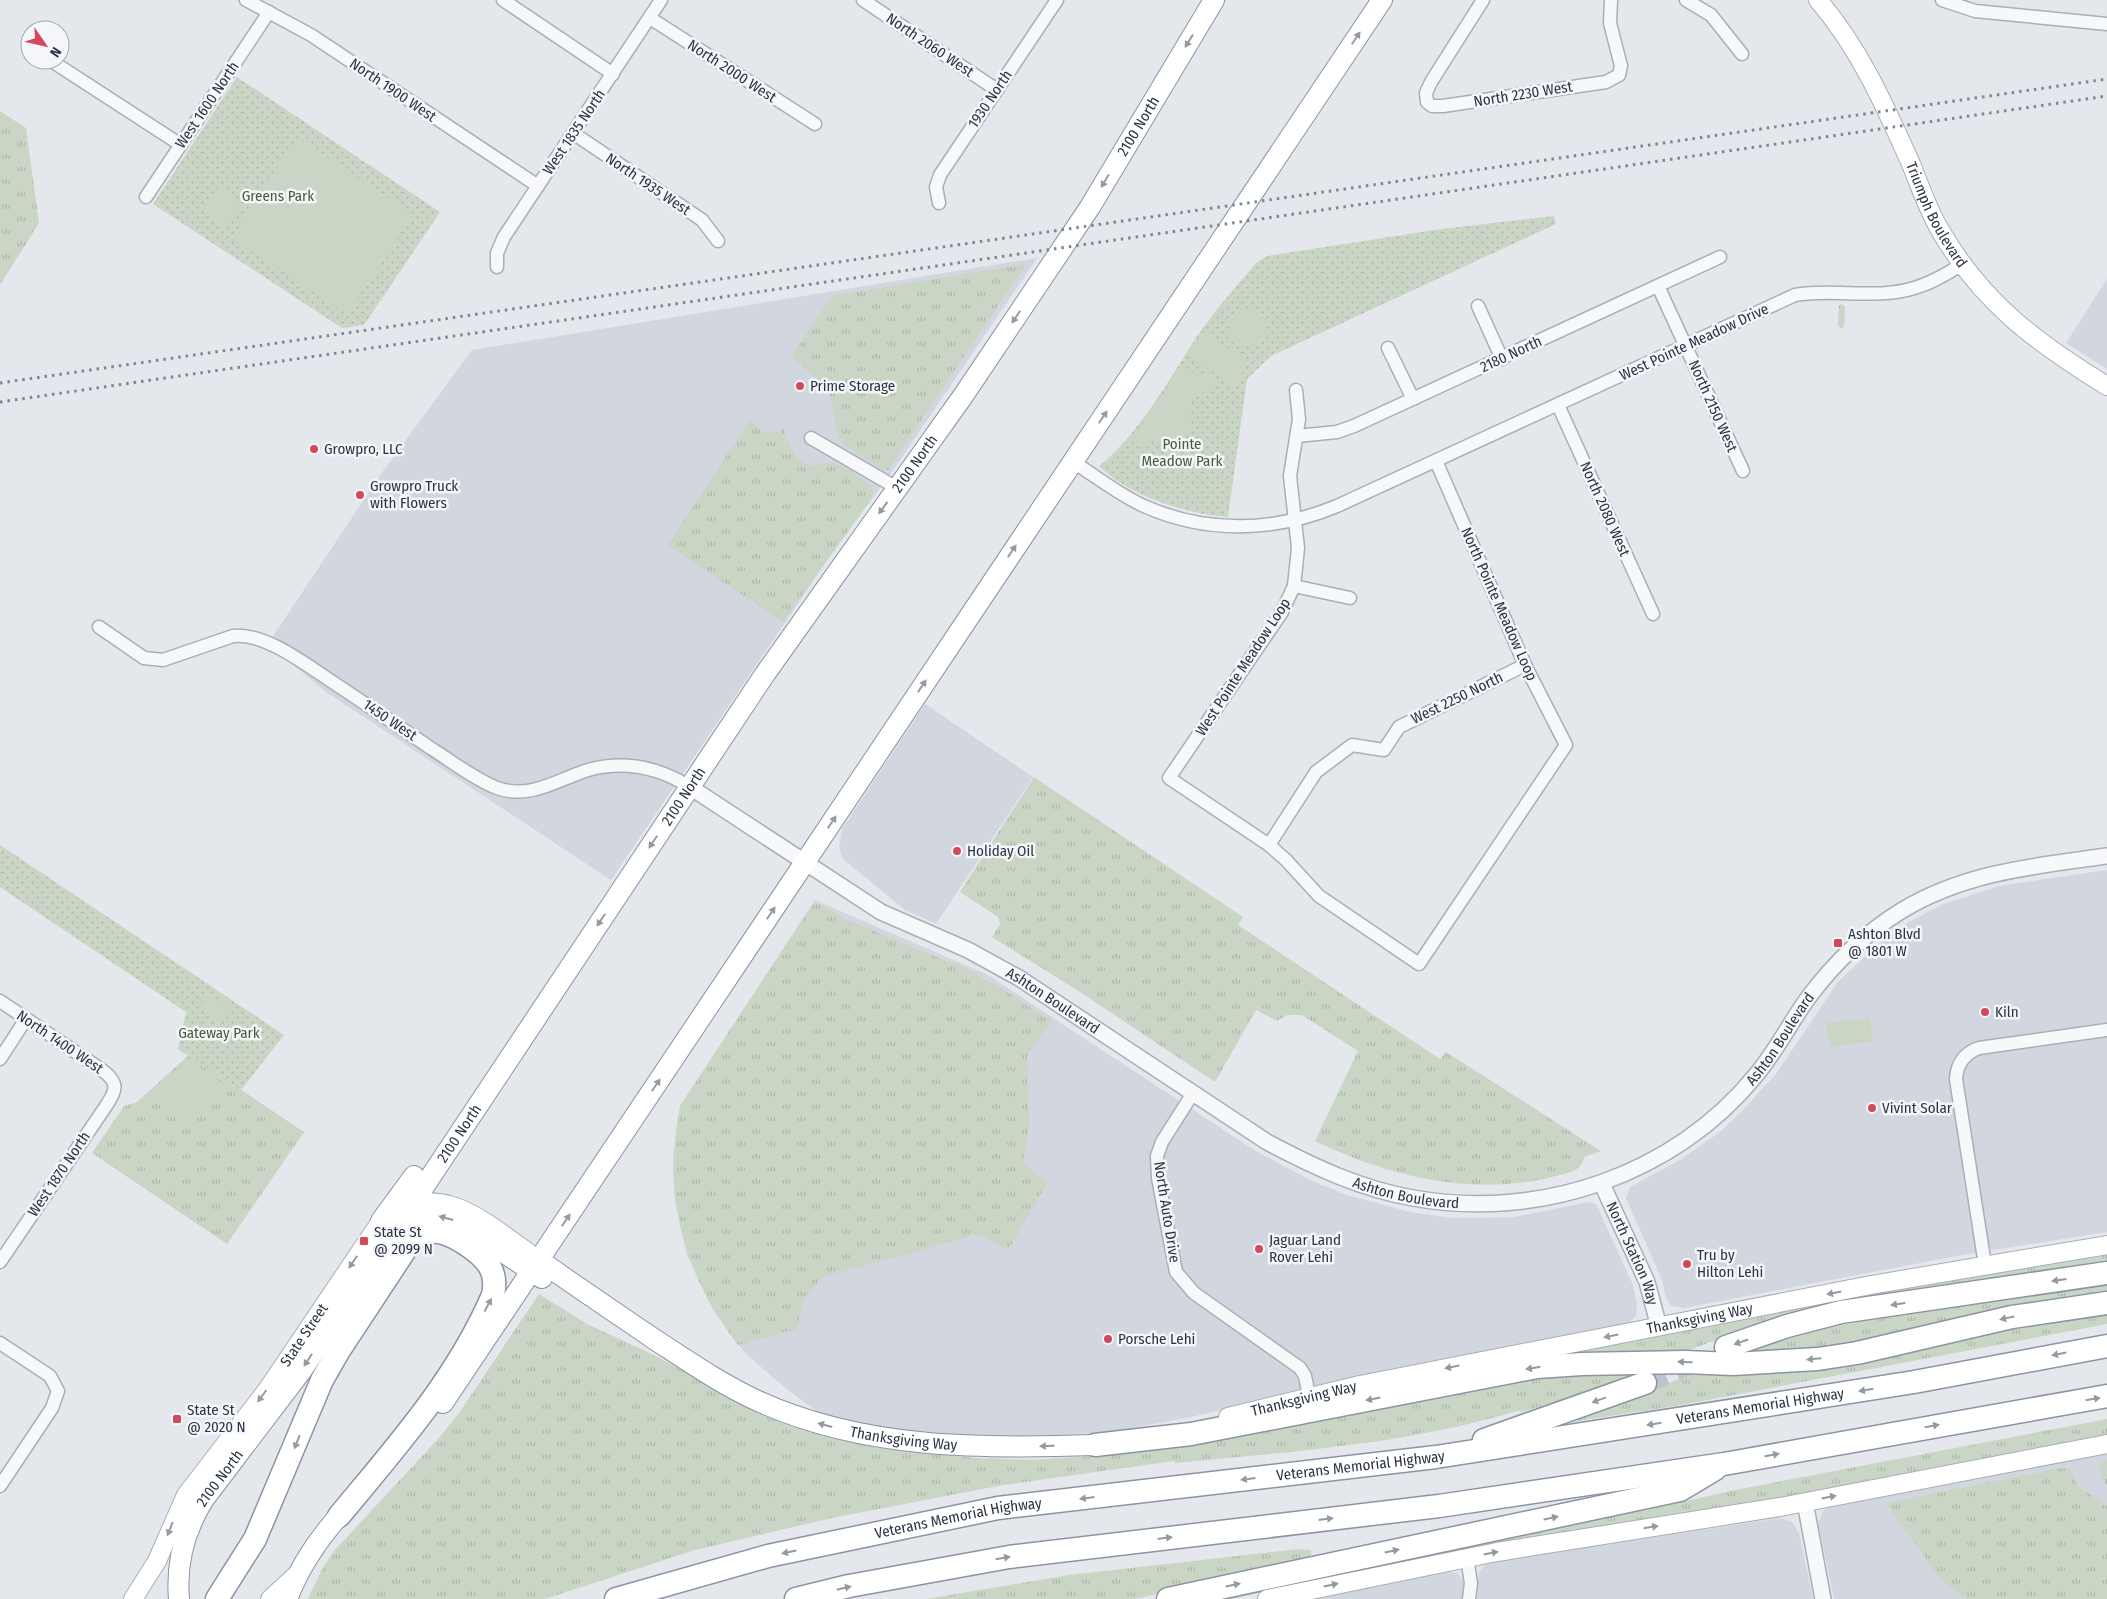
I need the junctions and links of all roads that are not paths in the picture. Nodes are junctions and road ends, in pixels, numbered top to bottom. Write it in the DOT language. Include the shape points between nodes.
graph roads {
  1 [pos="246,0"];
  2 [pos="503,0"];
  3 [pos="661,0"];
  4 [pos="863,0"];
  5 [pos="1056,0"];
  6 [pos="1214,0"];
  7 [pos="1382,0"];
  8 [pos="1484,0"];
  9 [pos="1611,0"];
  10 [pos="1686,0"];
  11 [pos="1818,0"];
  12 [pos="1942,0"];
  13 [pos="269,12"];
  14 [pos="650,18"];
  15 [pos="2107,24"];
  16 [pos="1742,54"];
  17 [pos="65,70"];
  18 [pos="613,74"];
  19 [pos="997,90"];
  20 [pos="815,124"];
  21 [pos="573,133"];
  22 [pos="181,145"];
  23 [pos="538,186"];
  24 [pos="146,197"];
  25 [pos="939,203"];
  26 [pos="718,240"];
  27 [pos="1720,257"];
  28 [pos="1962,264"];
  29 [pos="496,267"];
  30 [pos="1658,286"];
  31 [pos="1478,306"];
  32 [pos="1686,346"];
  33 [pos="1388,348"];
  34 [pos="1502,359"];
  35 [pos="2107,386"];
  36 [pos="1296,390"];
  37 [pos="1413,400"];
  38 [pos="1558,405"];
  39 [pos="1297,436"];
  40 [pos="811,438"];
  41 [pos="1436,461"];
  42 [pos="1073,462"];
  43 [pos="1743,471"];
  44 [pos="897,488"];
  45 [pos="1295,520"];
  46 [pos="1294,586"];
  47 [pos="1350,598"];
  48 [pos="1653,614"];
  49 [pos="99,627"];
  50 [pos="1525,665"];
  51 [pos="690,787"];
  52 [pos="1269,845"];
  53 [pos="2107,856"];
  54 [pos="805,862"];
  55 [pos="549,996"];
  56 [pos="0,1001"];
  57 [pos="26,1019"];
  58 [pos="2107,1030"];
  59 [pos="0,1059"];
  60 [pos="115,1086"];
  61 [pos="1193,1093"];
  62 [pos="1602,1184"];
  63 [pos="411,1204"];
  64 [pos="386,1232"];
  65 [pos="2107,1246"];
  66 [pos="0,1262"];
  67 [pos="1985,1265"];
  68 [pos="535,1266"];
  69 [pos="2107,1273"];
  70 [pos="2107,1303"];
  71 [pos="1659,1326"];
  72 [pos="0,1343"];
  73 [pos="2107,1346"];
  74 [pos="1726,1347"];
  75 [pos="322,1380"];
  76 [pos="1645,1383"];
  77 [pos="1309,1396"];
  78 [pos="2107,1396"];
  79 [pos="2107,1444"];
  80 [pos="1095,1445"];
  81 [pos="1436,1457"];
  82 [pos="1724,1464"];
  83 [pos="0,1486"];
  84 [pos="1805,1502"];
  85 [pos="339,1516"];
  86 [pos="1467,1558"];
  87 [pos="298,1572"];
  88 [pos="221,1593"];
  89 [pos="133,1599"];
  90 [pos="180,1599"];
  91 [pos="270,1599"];
  92 [pos="287,1599"];
  93 [pos="616,1599"];
  94 [pos="796,1599"];
  95 [pos="1168,1599"];
  96 [pos="1267,1599"];
  97 [pos="1469,1599"];
  98 [pos="1823,1599"];
  1 -- 13 [label="street, North 1900 West"];
  2 -- 18 [label="street"];
  3 -- 14 [label="street, West 1835 North"];
  4 -- 19 [label="street, North 2060 West"];
  5 -- 19 [label="street, 1930 North"];
  6 -- 44 [label="highway, 2100 North, one-way" via="1090,207"];
  42 -- 7 [label="highway, one-way"];
  8 -- 9 [label="street, North 2230 West" via="1431,82 1426,93 1427,102 1432,106 1606,82 1619,75 1621,66 1610,22"];
  10 -- 16 [label="street" via="1711,14"];
  11 -- 28 [label="main road, Triumph Boulevard" via="1841,27 1881,96 1940,229"];
  12 -- 15 [label="street" via="1975,11"];
  13 -- 22 [label="street, West 1600 North"];
  13 -- 23 [label="street, North 1900 West" via="311,36"];
  14 -- 18 [label="street, West 1835 North"];
  14 -- 20 [label="street, North 2000 West"];
  17 -- 22 [label="street"];
  18 -- 21 [label="street, West 1835 North"];
  19 -- 25 [label="street, 1930 North" via="940,175 936,187"];
  21 -- 23 [label="street, West 1835 North"];
  21 -- 26 [label="street, North 1935 West" via="702,220"];
  22 -- 24 [label="street, West 1600 North"];
  23 -- 29 [label="street, West 1835 North" via="500,243"];
  27 -- 30 [label="street, 2180 North"];
  28 -- 32 [label="street, West Pointe Meadow Drive" via="1928,284 1906,290 1795,295"];
  28 -- 35 [label="main road, Triumph Boulevard" via="2008,317 2047,348"];
  30 -- 32 [label="street, North 2150 West"];
  30 -- 34 [label="street, 2180 North"];
  31 -- 34 [label="street"];
  32 -- 38 [label="street, West Pointe Meadow Drive"];
  32 -- 43 [label="street, North 2150 West"];
  33 -- 37 [label="street"];
  34 -- 37 [label="street, 2180 North"];
  36 -- 39 [label="street, West Pointe Meadow Loop" via="1299,406"];
  37 -- 39 [label="street, 2180 North" via="1337,432"];
  38 -- 41 [label="street, West Pointe Meadow Drive"];
  38 -- 48 [label="street, North 2080 West"];
  39 -- 45 [label="street, West Pointe Meadow Loop" via="1290,476"];
  40 -- 44 [label="street"];
  41 -- 45 [label="street, West Pointe Meadow Drive" via="1328,510"];
  41 -- 50 [label="street, North Pointe Meadow Loop"];
  42 -- 45 [label="street, West Pointe Meadow Drive" via="1144,506 1183,519 1230,527 1262,527"];
  54 -- 42 [label="highway, one-way"];
  44 -- 51 [label="highway, 2100 North, one-way"];
  45 -- 46 [label="street, West Pointe Meadow Loop" via="1298,548"];
  46 -- 47 [label="street"];
  46 -- 52 [label="street, West Pointe Meadow Loop" via="1282,612 1169,778"];
  49 -- 51 [label="street, 1450 West" via="144,658 163,660 233,636 258,638 306,664 468,772 498,788 530,791 557,784 588,770 626,764 649,769"];
  50 -- 52 [label="street, West 2250 North" via="1399,727 1384,750 1352,745 1316,772"];
  50 -- 52 [label="street, North Pointe Meadow Loop" via="1566,745 1419,964 1319,896"];
  51 -- 54 [label="street, Ashton Boulevard"];
  51 -- 55 [label="highway, 2100 North, one-way"];
  53 -- 62 [label="street, Ashton Boulevard" via="1978,876 1925,897 1900,912 1848,951 1828,973 1756,1075 1722,1110 1697,1132 1659,1157"];
  54 -- 61 [label="street, Ashton Boulevard" via="881,912 1002,967"];
  68 -- 54 [label="highway, one-way"];
  55 -- 63 [label="highway, 2100 North"];
  55 -- 64 [label="highway" via="492,1066"];
  56 -- 57 [label="street, North 1400 West"];
  57 -- 59 [label="street"];
  57 -- 60 [label="street, North 1400 West" via="102,1070 112,1078"];
  58 -- 67 [label="street" via="1979,1048 1959,1063 1956,1080"];
  60 -- 66 [label="street, West 1870 North" via="106,1106"];
  61 -- 62 [label="street, Ashton Boulevard" via="1302,1161 1361,1185 1412,1198 1479,1204 1523,1202"];
  61 -- 77 [label="street, North Auto Drive" via="1162,1142 1157,1156 1158,1178 1176,1272 1194,1293 1300,1368"];
  62 -- 71 [label="street, North Station Way" via="1643,1273"];
  63 -- 64 [label="highway, 2100 North"];
  63 -- 68 [label="main road" via="433,1201 457,1206"];
  68 -- 64 [label="highway, Thanksgiving Way, one-way" via="447,1218 423,1216"];
  64 -- 75 [label="highway" via="371,1278 344,1323 327,1360"];
  64 -- 89 [label="main road, State Street, one-way" via="186,1495 157,1561"];
  64 -- 90 [label="highway, 2100 North, one-way" via="302,1370 199,1506 182,1552"];
  65 -- 67 [label="main road, Thanksgiving Way"];
  67 -- 71 [label="main road, Thanksgiving Way, one-way"];
  80 -- 68 [label="highway, Thanksgiving Way, one-way" via="1018,1447 891,1439 809,1420 756,1400 666,1346 609,1322"];
  68 -- 85 [label="highway" via="437,1411"];
  69 -- 74 [label="highway, one-way" via="1841,1312"];
  70 -- 80 [label="highway, one-way" via="2012,1317 1857,1353 1818,1358 1733,1364 1685,1362 1537,1367 1191,1434"];
  71 -- 77 [label="main road, Thanksgiving Way, one-way"];
  72 -- 83 [label="street" via="50,1376 58,1391 52,1408"];
  73 -- 81 [label="highway, Veterans Memorial Highway, one-way" via="1914,1382"];
  85 -- 75 [label="highway, one-way" via="413,1427 454,1368 493,1295 495,1282 489,1262 448,1233 430,1231 416,1236 406,1246"];
  75 -- 88 [label="highway, one-way" via="255,1539"];
  76 -- 81 [label="highway, one-way"];
  77 -- 80 [label="main road, Thanksgiving Way" via="1193,1426"];
  82 -- 78 [label="highway, one-way"];
  84 -- 79 [label="main road, one-way"];
  81 -- 93 [label="highway, Veterans Memorial Highway, one-way" via="998,1508 768,1556"];
  94 -- 82 [label="highway, one-way" via="849,1586 1009,1557 1439,1506"];
  95 -- 82 [label="highway, one-way" via="1680,1490"];
  86 -- 84 [label="main road, one-way"];
  84 -- 98 [label="street"];
  85 -- 87 [label="highway"];
  96 -- 86 [label="main road, one-way"];
  86 -- 97 [label="street" via="1471,1583"];
  87 -- 91 [label="main road"];
  87 -- 92 [label="highway"];
}
